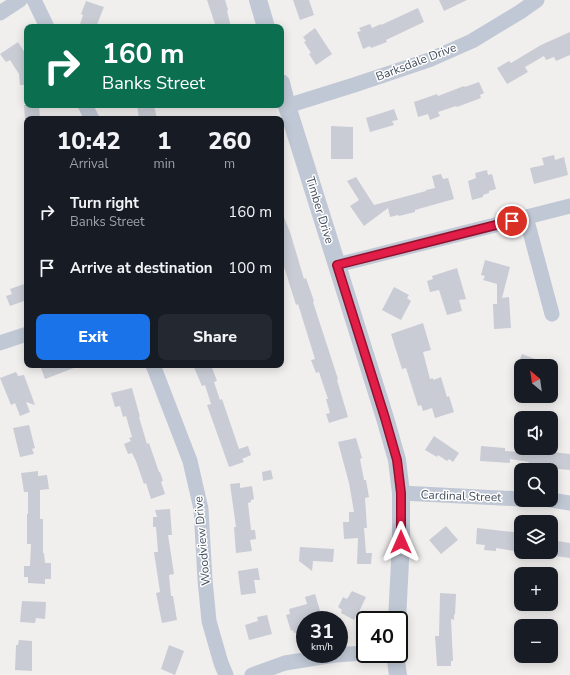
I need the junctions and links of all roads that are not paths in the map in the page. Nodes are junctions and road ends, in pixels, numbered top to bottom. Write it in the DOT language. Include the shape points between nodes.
graph roads {
  1 [pos="20,0"];
  2 [pos="34,0"];
  3 [pos="258,0"];
  4 [pos="537,0"];
  5 [pos="0,13"];
  6 [pos="46,24"];
  7 [pos="265,24"];
  8 [pos="284,94"];
  9 [pos="287,106"];
  10 [pos="570,206"];
  11 [pos="526,217"];
  12 [pos="337,265"];
  13 [pos="552,314"];
  14 [pos="24,335"];
  15 [pos="0,343"];
  16 [pos="154,368"];
  17 [pos="401,493"];
  18 [pos="514,498"];
  19 [pos="558,501"];
  20 [pos="570,503"];
  21 [pos="397,611"];
  22 [pos="356,653"];
  23 [pos="396,663"];
  24 [pos="226,675"];
  25 [pos="252,675"];
  26 [pos="398,675"];
  1 -- 5 [label="street"];
  2 -- 6 [label="street"];
  3 -- 7 [label="street"];
  4 -- 9 [label="street, Barksdale Drive" via="472,41 429,60"];
  8 -- 9 [label="street, Timber Drive"];
  9 -- 12 [label="street, Timber Drive"];
  10 -- 11 [label="street"];
  11 -- 12 [label="street"];
  11 -- 13 [label="street"];
  12 -- 17 [label="street, Timber Drive" via="397,460"];
  14 -- 15 [label="street"];
  16 -- 24 [label="street, Woodview Drive" via="190,461 201,509 209,621"];
  17 -- 18 [label="street, Cardinal Street"];
  17 -- 21 [label="street, Timber Drive"];
  19 -- 20 [label="street"];
  22 -- 25 [label="street" via="335,654 285,663"];
  23 -- 26 [label="street"];
}
